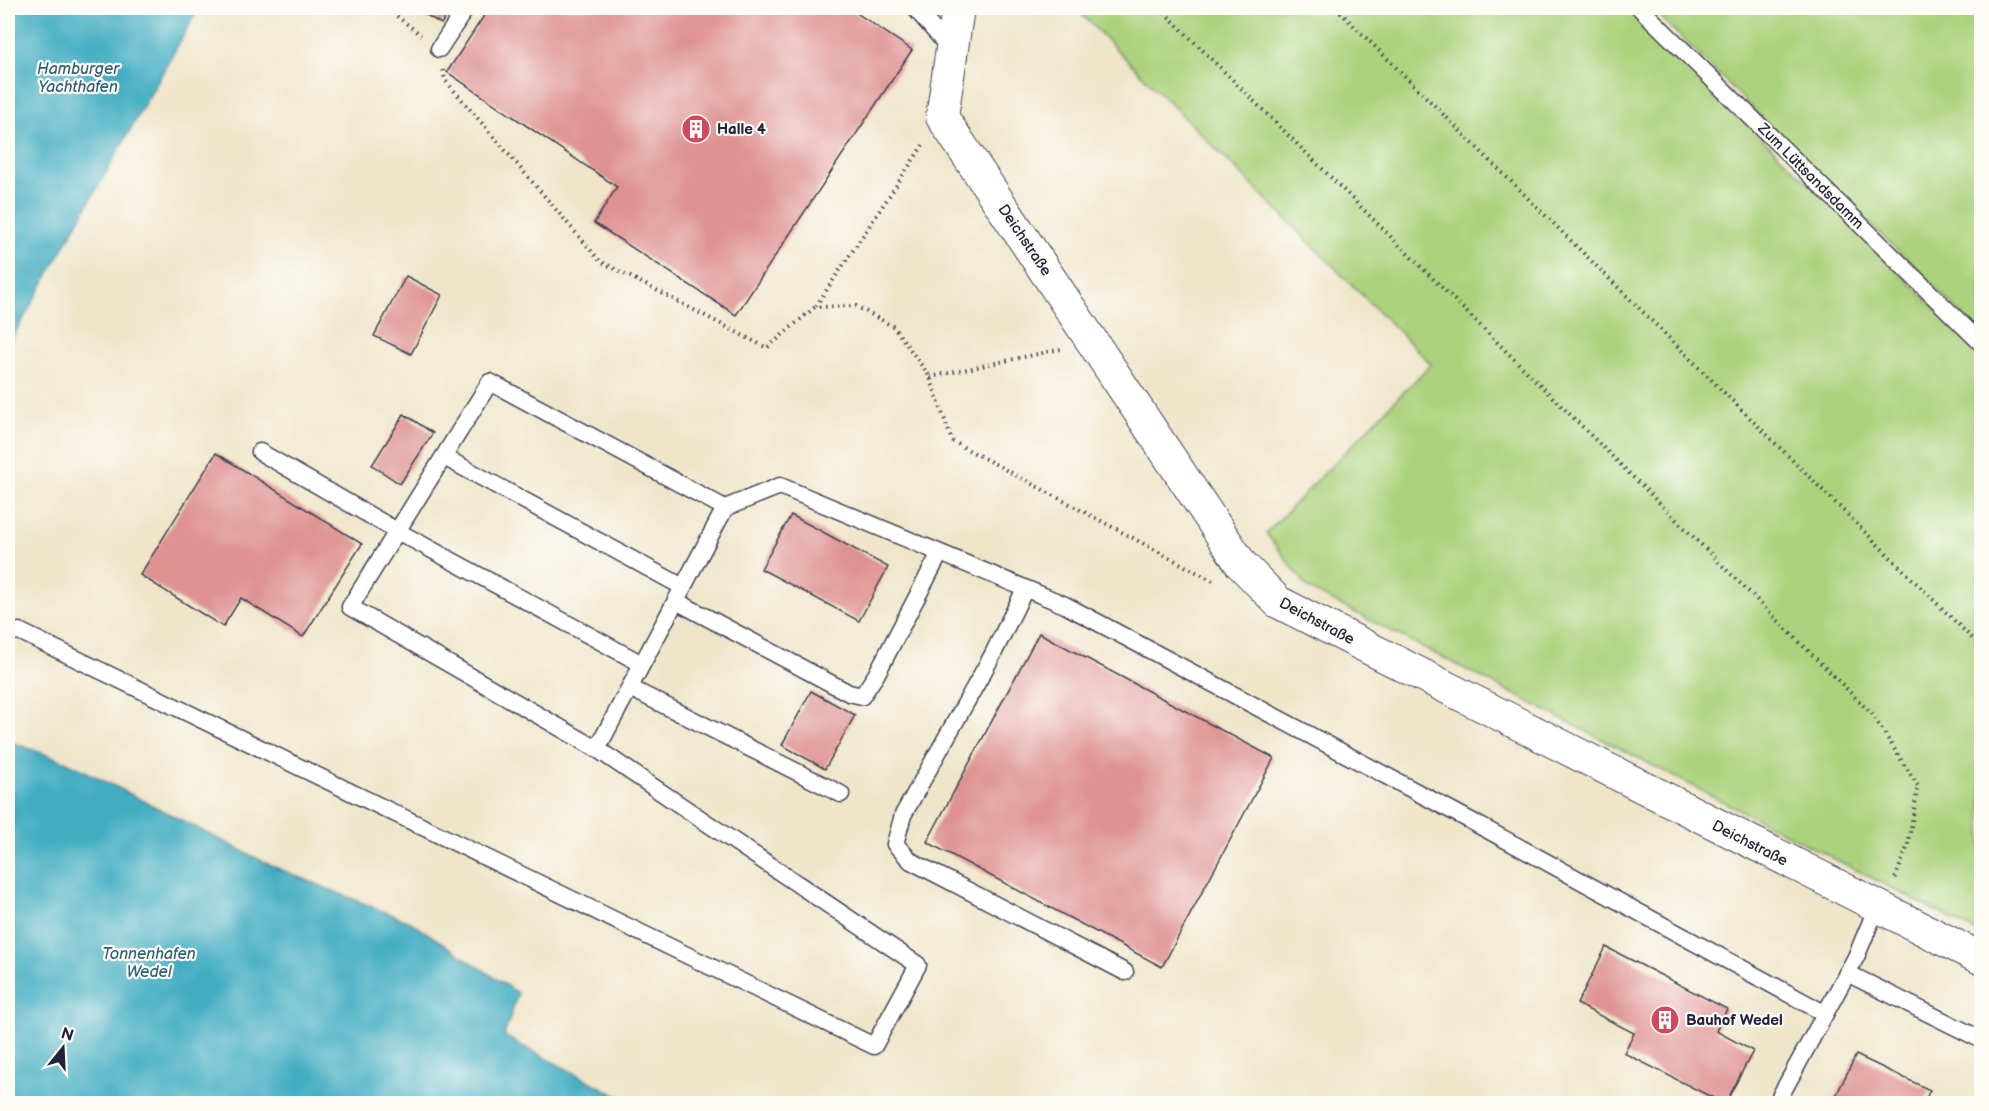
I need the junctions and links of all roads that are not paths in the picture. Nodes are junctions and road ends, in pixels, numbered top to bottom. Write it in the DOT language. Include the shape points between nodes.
graph roads {
  1 [pos="466,8"];
  2 [pos="915,8"];
  3 [pos="958,8"];
  4 [pos="1640,8"];
  5 [pos="439,49"];
  6 [pos="953,52"];
  7 [pos="1982,344"];
  8 [pos="260,452"];
  9 [pos="444,457"];
  10 [pos="725,508"];
  11 [pos="397,531"];
  12 [pos="940,553"];
  13 [pos="1025,589"];
  14 [pos="679,594"];
  15 [pos="8,633"];
  16 [pos="642,664"];
  17 [pos="630,688"];
  18 [pos="597,749"];
  19 [pos="841,795"];
  20 [pos="1877,908"];
  21 [pos="1982,959"];
  22 [pos="1125,972"];
  23 [pos="1847,973"];
  24 [pos="1824,1013"];
  25 [pos="1982,1040"];
  26 [pos="1776,1104"];
  1 -- 5 [label="lane"];
  2 -- 6 [label="lane"];
  3 -- 6 [label="street"];
  4 -- 7 [label="lane, Zum Lüttsandsdamm"];
  6 -- 20 [label="street, Deichstraße" via="942,117 1241,564 1278,602"];
  8 -- 11 [label="lane"];
  9 -- 10 [label="lane" via="490,382"];
  9 -- 11 [label="lane"];
  9 -- 14 [label="lane"];
  10 -- 12 [label="lane" via="780,486"];
  10 -- 14 [label="lane"];
  11 -- 16 [label="lane"];
  11 -- 18 [label="lane" via="350,607"];
  12 -- 13 [label="lane"];
  12 -- 14 [label="lane" via="862,696 849,693"];
  13 -- 22 [label="lane" via="903,815 896,844 910,861"];
  13 -- 24 [label="lane" via="1065,605"];
  14 -- 16 [label="lane"];
  15 -- 18 [label="lane" via="19,631 874,1046 918,965"];
  16 -- 17 [label="lane"];
  17 -- 18 [label="lane"];
  17 -- 19 [label="lane"];
  20 -- 21 [label="street, Deichstraße"];
  20 -- 23 [label="lane"];
  23 -- 24 [label="lane"];
  23 -- 25 [label="lane"];
  24 -- 26 [label="lane"];
}
